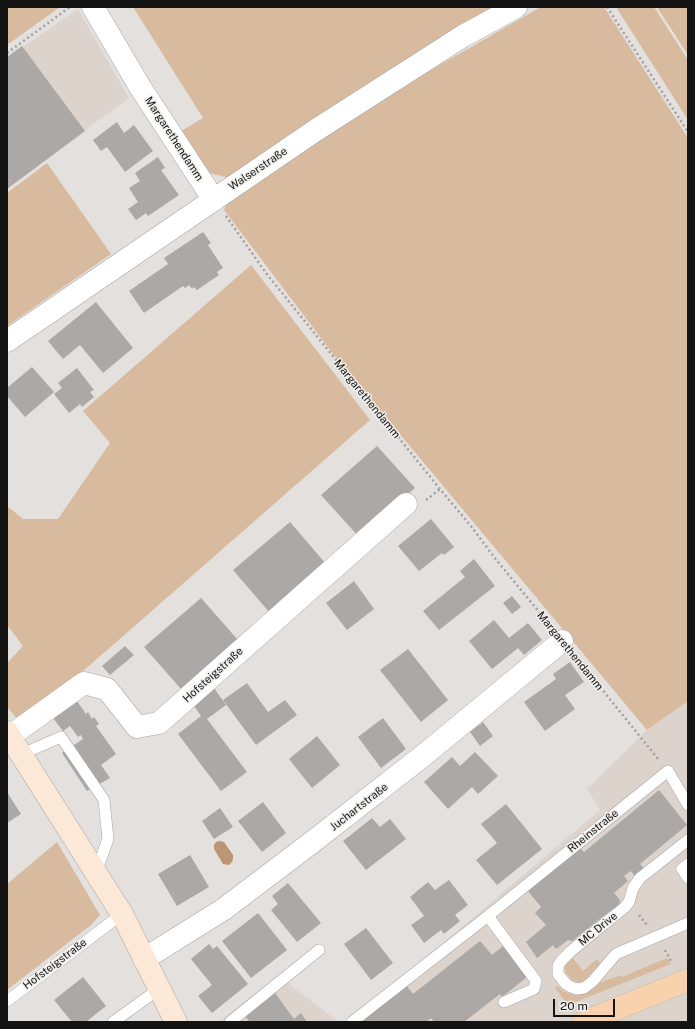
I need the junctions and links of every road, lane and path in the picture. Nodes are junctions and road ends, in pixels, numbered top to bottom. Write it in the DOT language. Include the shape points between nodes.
graph roads {
  1 [pos="70,7"];
  2 [pos="93,7"];
  3 [pos="516,7"];
  4 [pos="607,7"];
  5 [pos="7,53"];
  6 [pos="688,132"];
  7 [pos="214,200"];
  8 [pos="7,340"];
  9 [pos="406,504"];
  10 [pos="562,640"];
  11 [pos="9,734"];
  12 [pos="22,754"];
  13 [pos="668,771"];
  14 [pos="688,805"];
  15 [pos="688,840"];
  16 [pos="688,864"];
  17 [pos="96,872"];
  18 [pos="688,878"];
  19 [pos="122,914"];
  20 [pos="488,916"];
  21 [pos="688,923"];
  22 [pos="319,950"];
  23 [pos="669,957"];
  24 [pos="144,958"];
  25 [pos="673,964"];
  26 [pos="688,980"];
  27 [pos="159,989"];
  28 [pos="7,1000"];
  29 [pos="504,1002"];
  30 [pos="113,1022"];
  31 [pos="176,1022"];
  32 [pos="230,1022"];
  33 [pos="352,1022"];
  34 [pos="584,1022"];
  1 -- 5 [label="path"];
  2 -- 7 [label="street, Margarethendamm" via="140,87"];
  3 -- 7 [label="street, Walserstraße" via="463,36 316,130"];
  4 -- 6 [label="path"];
  7 -- 8 [label="street, Walserstraße"];
  7 -- 10 [label="path, Margarethendamm" via="266,273"];
  9 -- 11 [label="street, Hofsteigstraße" via="159,723 137,727 107,689 84,683"];
  10 -- 13 [label="path, Margarethendamm"];
  10 -- 24 [label="street, Juchartstraße" via="424,756 315,840 224,909"];
  11 -- 12 [label="main road, Hofsteigstraße"];
  12 -- 17 [label="main road, Hofsteigstraße"];
  12 -- 17 [label="lane" via="61,737 104,800 108,839"];
  13 -- 14 [label="lane"];
  13 -- 20 [label="lane, Rheinstraße"];
  15 -- 21 [label="lane, MC Drive" via="640,878 625,907 571,951 558,966 558,974 569,986 580,989 588,986 616,954"];
  16 -- 18 [label="lane" via="682,869"];
  17 -- 19 [label="main road, Hofsteigstraße"];
  19 -- 24 [label="main road, Hofsteigstraße"];
  19 -- 28 [label="lane, Hofsteigstraße"];
  20 -- 29 [label="lane" via="536,982 534,989"];
  20 -- 33 [label="lane, Rheinstraße"];
  22 -- 32 [label="lane"];
  23 -- 25 [label="path"];
  24 -- 27 [label="main road, Hofsteigstraße"];
  26 -- 34 [label="main road"];
  27 -- 30 [label="lane"];
  27 -- 31 [label="main road, Hofsteigstraße"];
}
